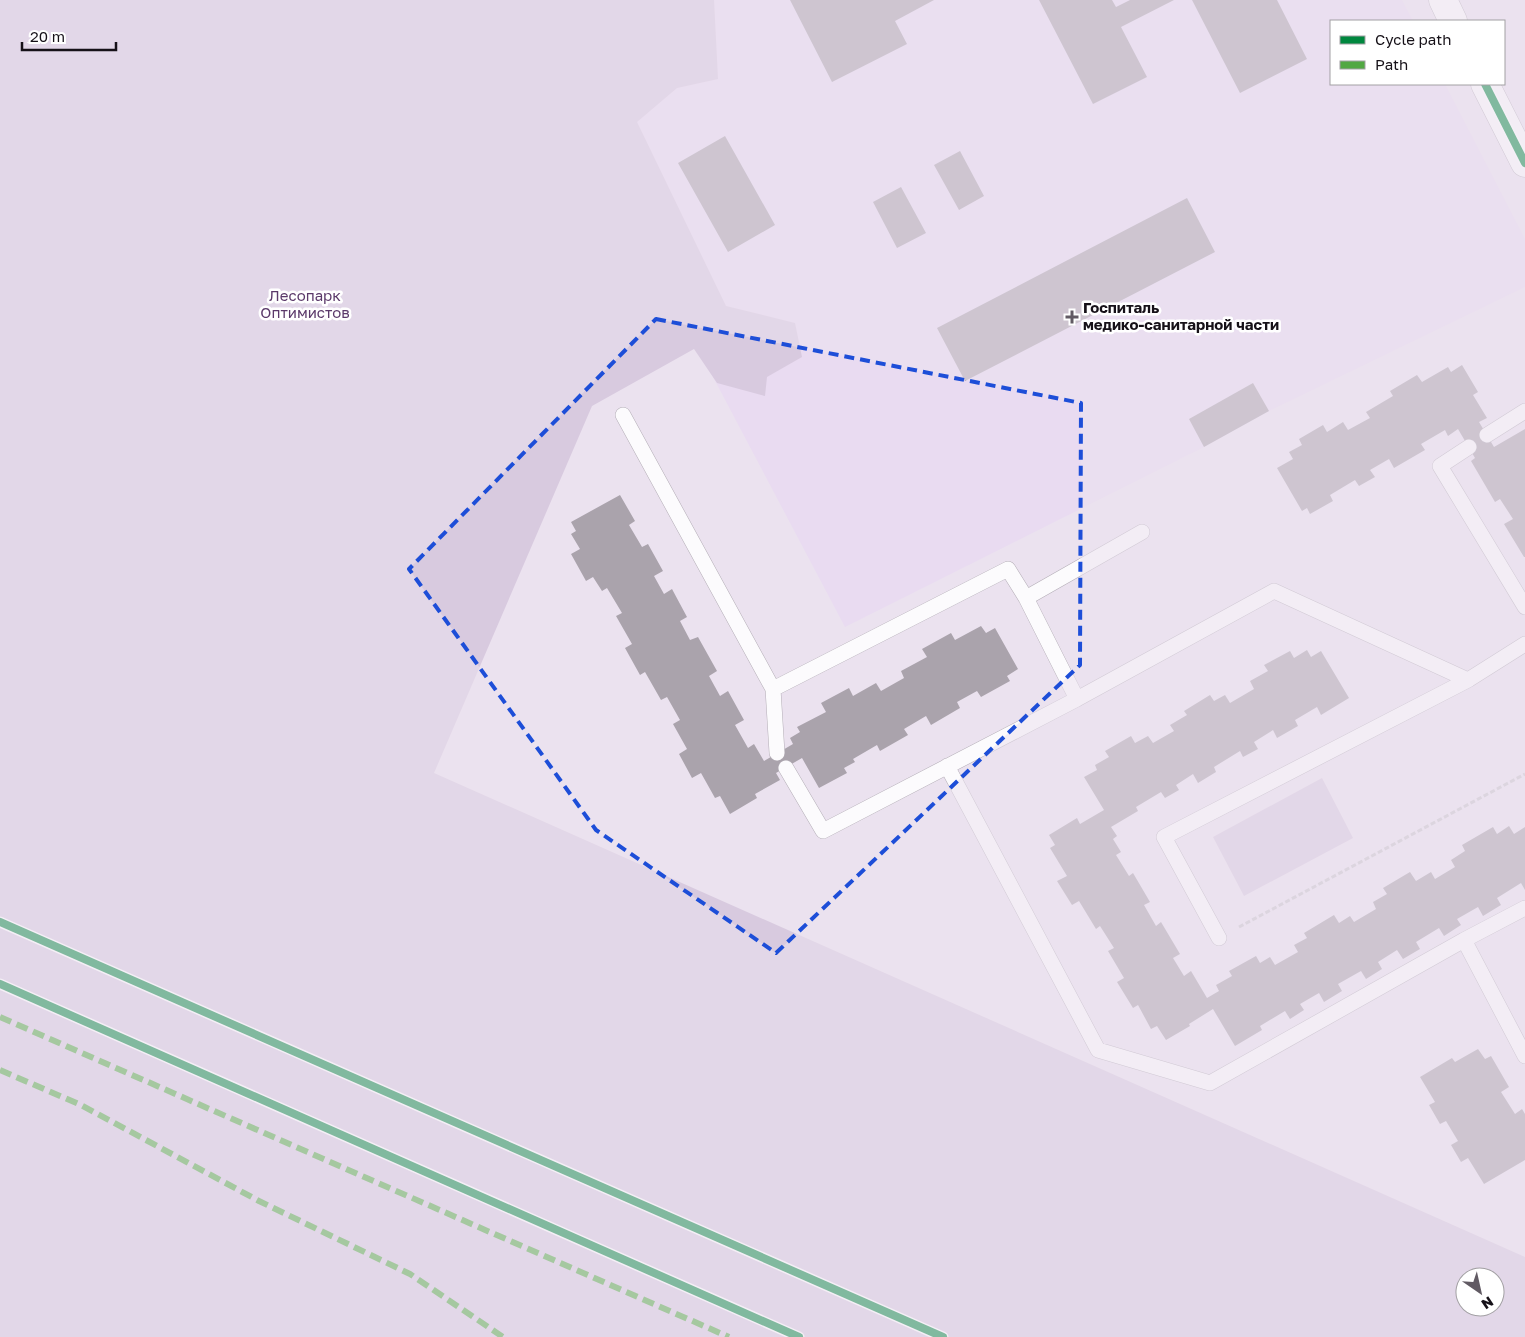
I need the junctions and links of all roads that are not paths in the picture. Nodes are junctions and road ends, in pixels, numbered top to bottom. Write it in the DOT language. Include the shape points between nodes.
graph roads {
  1 [pos="1443,0"];
  2 [pos="1453,20"];
  3 [pos="1486,85"];
  4 [pos="1525,163"];
  5 [pos="1525,411"];
  6 [pos="623,415"];
  7 [pos="1487,435"];
  8 [pos="1469,447"];
  9 [pos="1142,532"];
  10 [pos="1026,598"];
  11 [pos="1525,607"];
  12 [pos="1525,644"];
  13 [pos="1468,680"];
  14 [pos="773,689"];
  15 [pos="1077,699"];
  16 [pos="777,753"];
  17 [pos="947,766"];
  18 [pos="786,768"];
  19 [pos="1525,908"];
  20 [pos="1219,938"];
  21 [pos="1464,940"];
  22 [pos="1525,1056"];
  1 -- 2 [label="street"];
  3 -- 4 [label="street"];
  5 -- 7 [label="lane"];
  6 -- 14 [label="lane"];
  8 -- 11 [label="lane" via="1440,466"];
  9 -- 10 [label="lane"];
  10 -- 14 [label="lane" via="1008,569"];
  10 -- 15 [label="lane"];
  12 -- 13 [label="lane"];
  13 -- 15 [label="lane" via="1274,591"];
  13 -- 20 [label="lane" via="1164,837"];
  14 -- 16 [label="lane"];
  15 -- 17 [label="lane"];
  17 -- 18 [label="lane" via="823,832"];
  17 -- 21 [label="lane" via="1098,1050 1210,1083"];
  19 -- 21 [label="lane"];
  21 -- 22 [label="lane"];
}
